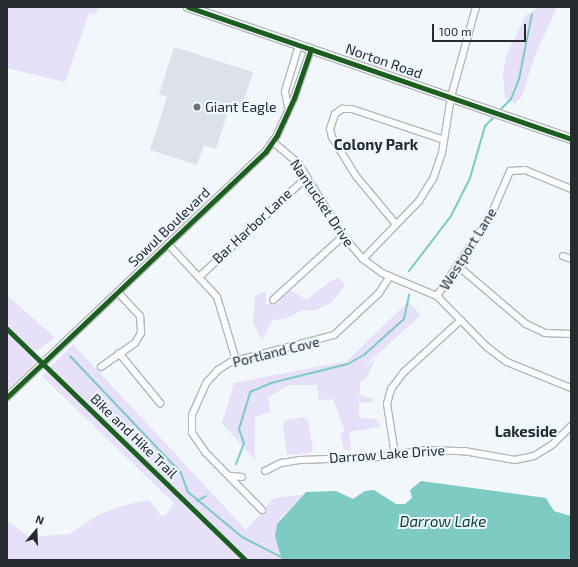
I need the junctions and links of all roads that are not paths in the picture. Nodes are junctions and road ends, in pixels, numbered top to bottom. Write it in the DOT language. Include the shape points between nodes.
graph roads {
  1 [pos="188,7"];
  2 [pos="476,7"];
  3 [pos="299,45"];
  4 [pos="311,49"];
  5 [pos="451,98"];
  6 [pos="288,107"];
  7 [pos="571,139"];
  8 [pos="444,140"];
  9 [pos="273,142"];
  10 [pos="307,177"];
  11 [pos="571,189"];
  12 [pos="395,223"];
  13 [pos="343,236"];
  14 [pos="168,244"];
  15 [pos="563,256"];
  16 [pos="363,259"];
  17 [pos="571,259"];
  18 [pos="458,266"];
  19 [pos="199,276"];
  20 [pos="390,276"];
  21 [pos="118,292"];
  22 [pos="437,296"];
  23 [pos="273,300"];
  24 [pos="461,320"];
  25 [pos="571,334"];
  26 [pos="119,354"];
  27 [pos="236,360"];
  28 [pos="101,367"];
  29 [pos="571,388"];
  30 [pos="7,396"];
  31 [pos="160,403"];
  32 [pos="571,426"];
  33 [pos="395,454"];
  34 [pos="266,471"];
  35 [pos="231,476"];
  36 [pos="242,476"];
  37 [pos="262,510"];
  1 -- 3 [label="street, Norton Road"];
  2 -- 5 [label="street"];
  3 -- 4 [label="street, Norton Road"];
  3 -- 6 [label="street, Sowul Boulevard" via="285,91"];
  4 -- 5 [label="street, Norton Road"];
  4 -- 6 [label="street, Sowul Boulevard" via="294,98"];
  5 -- 7 [label="street, Norton Road"];
  5 -- 8 [label="street"];
  6 -- 9 [label="street, Sowul Boulevard"];
  8 -- 12 [label="street" via="427,191"];
  8 -- 12 [label="street" via="352,109 342,109 335,114 330,129 332,137 356,176"];
  9 -- 10 [label="street, Nantucket Drive" via="294,159"];
  9 -- 14 [label="street, Sowul Boulevard"];
  10 -- 13 [label="street, Nantucket Drive"];
  10 -- 19 [label="street, Bar Harbor Lane"];
  11 -- 18 [label="street, Westport Lane" via="525,170 514,169 508,173 491,215"];
  12 -- 16 [label="street"];
  13 -- 16 [label="street, Nantucket Drive"];
  13 -- 23 [label="street"];
  14 -- 19 [label="street"];
  14 -- 21 [label="street, Sowul Boulevard"];
  15 -- 17 [label="street"];
  16 -- 20 [label="street, Nantucket Drive"];
  18 -- 22 [label="street, Westport Lane"];
  18 -- 25 [label="street" via="526,324 545,333"];
  19 -- 27 [label="street" via="222,306"];
  20 -- 22 [label="street, Nantucket Drive"];
  20 -- 27 [label="street, Portland Cove" via="379,294 334,335"];
  21 -- 26 [label="street" via="138,313 142,329 135,343"];
  21 -- 30 [label="street, Sowul Boulevard"];
  22 -- 24 [label="street, Nantucket Drive"];
  24 -- 29 [label="street, Nantucket Drive" via="507,362"];
  24 -- 33 [label="street" via="404,372 391,389 387,404"];
  26 -- 28 [label="street"];
  26 -- 31 [label="street"];
  27 -- 35 [label="street, Portland Cove" via="222,366 207,382 191,424 197,441"];
  32 -- 33 [label="street, Darrow Lake Drive" via="553,444 534,456 516,460 451,449"];
  33 -- 34 [label="street, Darrow Lake Drive" via="301,460 281,463"];
  35 -- 36 [label="street"];
  35 -- 37 [label="street, Portland Cove"];
}
